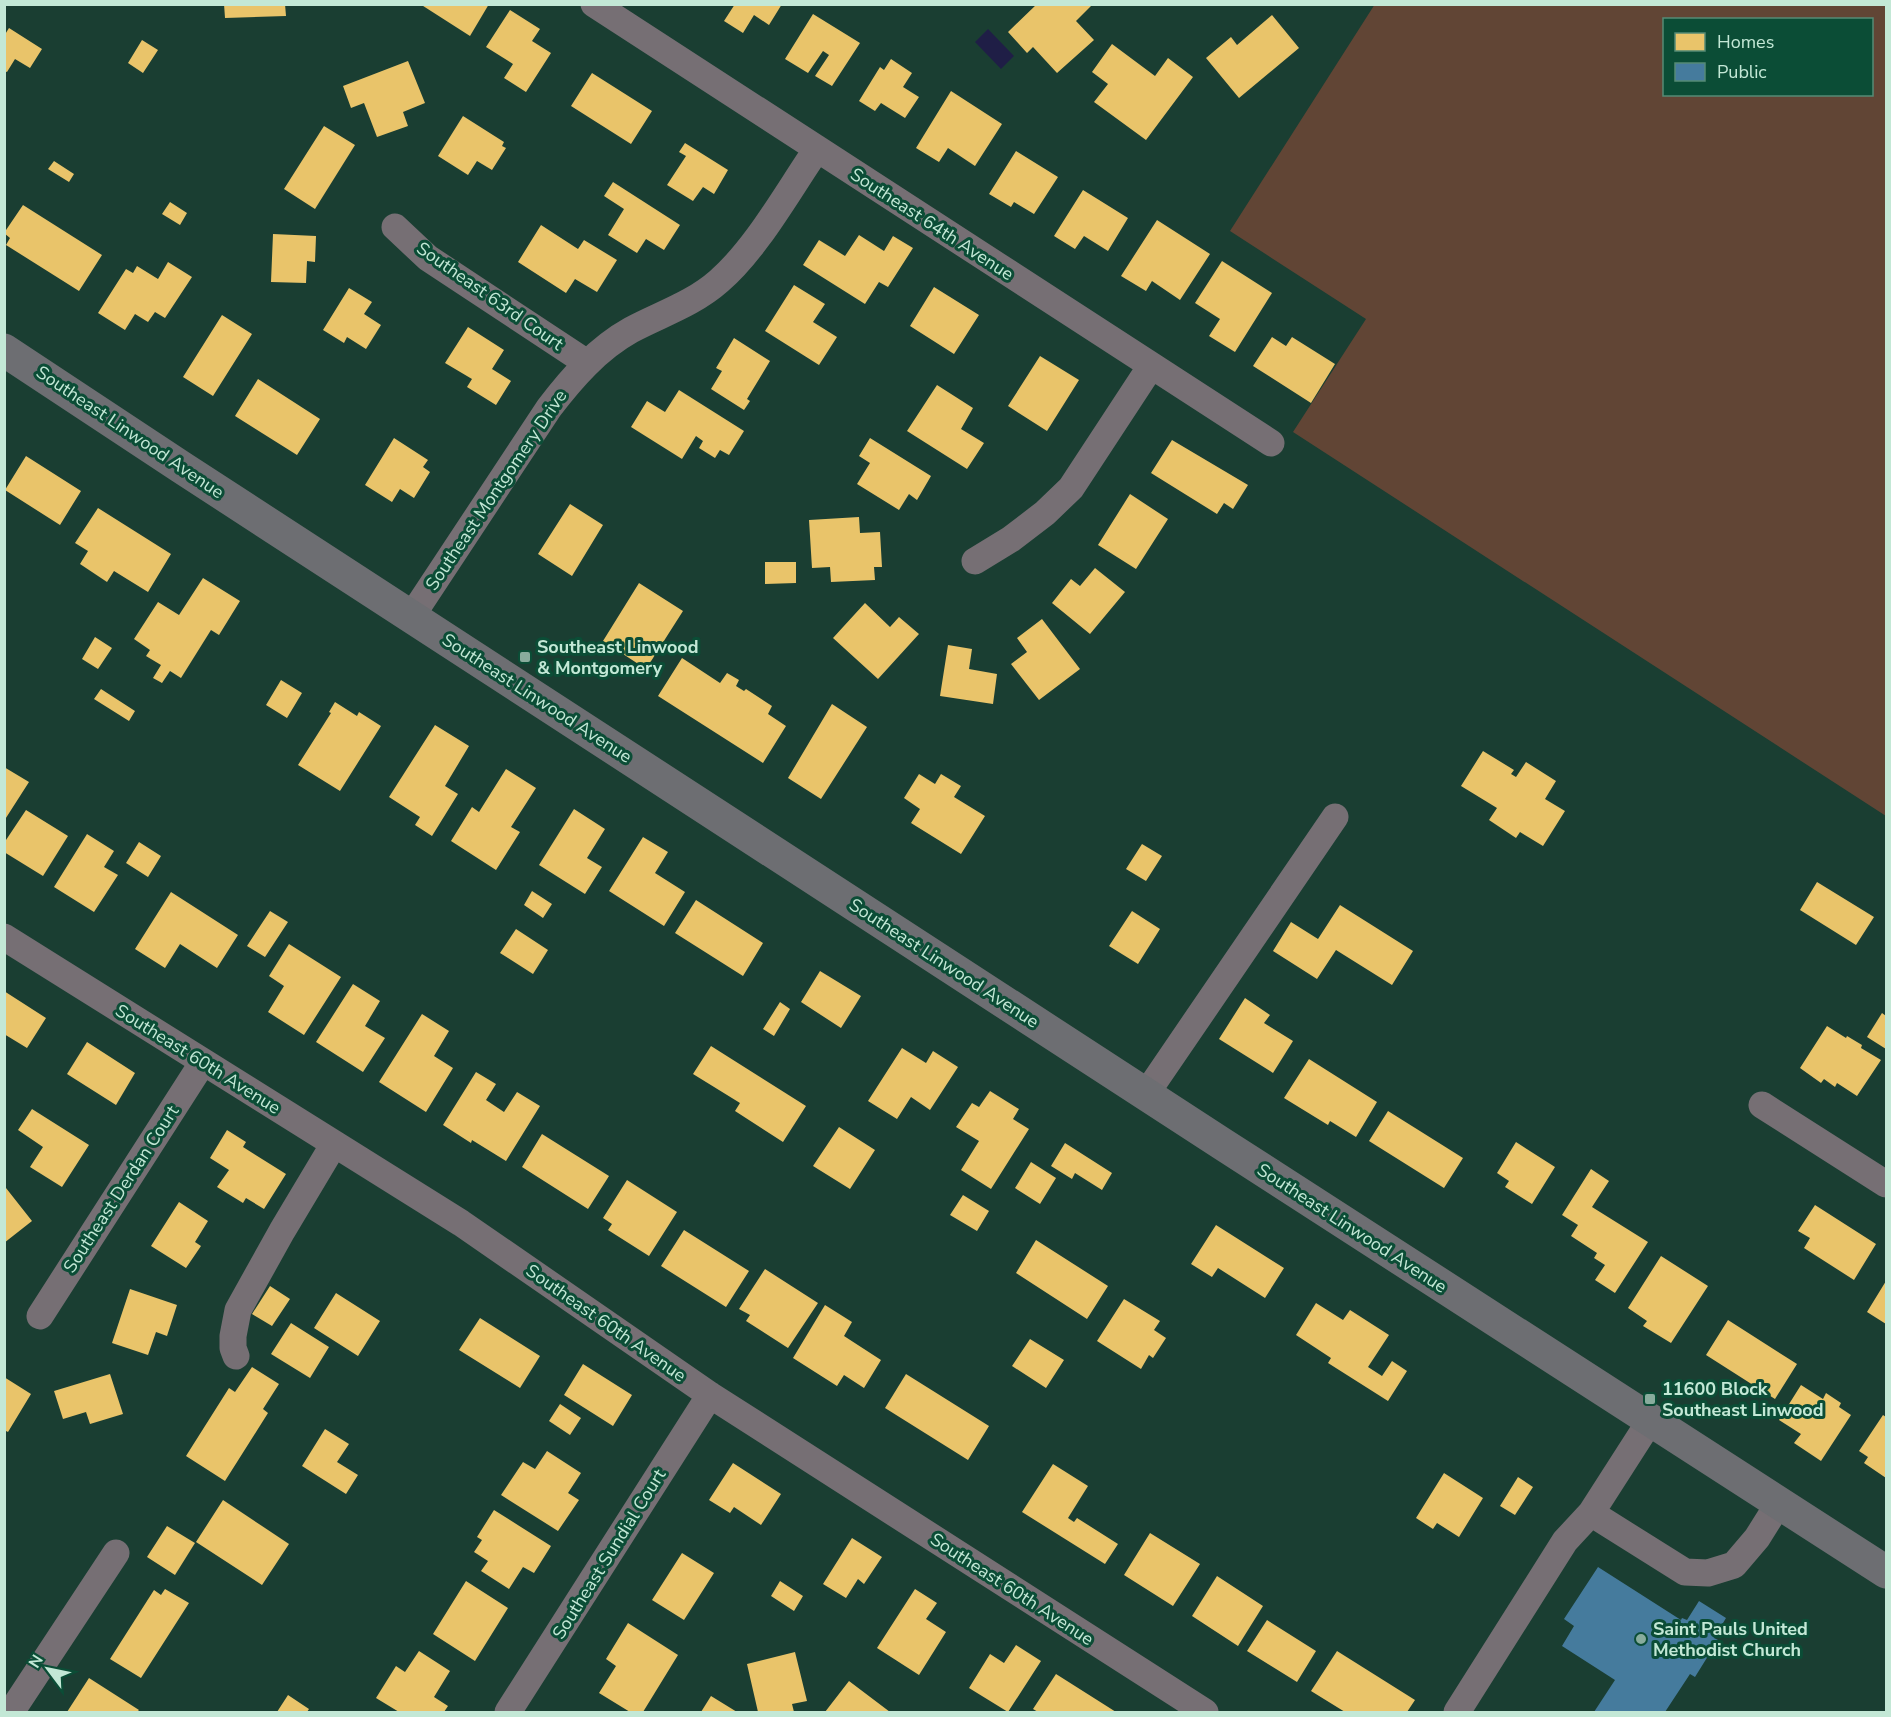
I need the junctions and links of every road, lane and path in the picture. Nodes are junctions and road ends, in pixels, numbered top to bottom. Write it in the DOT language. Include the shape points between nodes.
graph roads {
  1 [pos="594,4"];
  2 [pos="817,149"];
  3 [pos="395,227"];
  4 [pos="4,350"];
  5 [pos="587,363"];
  6 [pos="1151,366"];
  7 [pos="1271,443"];
  8 [pos="975,561"];
  9 [pos="411,616"];
  10 [pos="1335,817"];
  11 [pos="4,937"];
  12 [pos="203,1062"];
  13 [pos="1146,1094"];
  14 [pos="1762,1105"];
  15 [pos="334,1144"];
  16 [pos="1887,1184"];
  17 [pos="40,1316"];
  18 [pos="236,1356"];
  19 [pos="710,1395"];
  20 [pos="1650,1421"];
  21 [pos="1779,1503"];
  22 [pos="1591,1513"];
  23 [pos="116,1553"];
  24 [pos="1887,1572"];
  25 [pos="10,1713"];
  26 [pos="508,1713"];
  27 [pos="1205,1713"];
  28 [pos="1457,1713"];
  1 -- 2 [label="street, Southeast 64th Avenue"];
  2 -- 5 [label="street, Southeast Montgomery Drive" via="742,259 718,282 693,300 628,332"];
  2 -- 6 [label="street, Southeast 64th Avenue"];
  3 -- 5 [label="street, Southeast 63rd Court" via="428,258"];
  4 -- 9 [label="main road, Southeast Linwood Avenue"];
  5 -- 9 [label="street, Southeast Montgomery Drive" via="549,408"];
  6 -- 7 [label="street, Southeast 64th Avenue"];
  6 -- 8 [label="street" via="1071,488 1011,539"];
  9 -- 13 [label="main road, Southeast Linwood Avenue"];
  10 -- 13 [label="street"];
  11 -- 12 [label="street, Southeast 60th Avenue"];
  12 -- 15 [label="street, Southeast 60th Avenue"];
  12 -- 17 [label="street, Southeast Derdan Court"];
  13 -- 20 [label="main road, Southeast Linwood Avenue"];
  14 -- 16 [label="street"];
  15 -- 18 [label="street" via="238,1310 233,1336"];
  15 -- 19 [label="street, Southeast 60th Avenue" via="461,1223"];
  19 -- 26 [label="street, Southeast Sundial Court"];
  19 -- 27 [label="street, Southeast 60th Avenue"];
  20 -- 21 [label="main road, Southeast Linwood Avenue"];
  20 -- 22 [label="street"];
  21 -- 22 [label="street" via="1734,1565 1708,1573 1685,1572"];
  21 -- 24 [label="main road, Southeast Linwood Avenue"];
  22 -- 28 [label="street" via="1565,1541"];
  23 -- 25 [label="street"];
}
